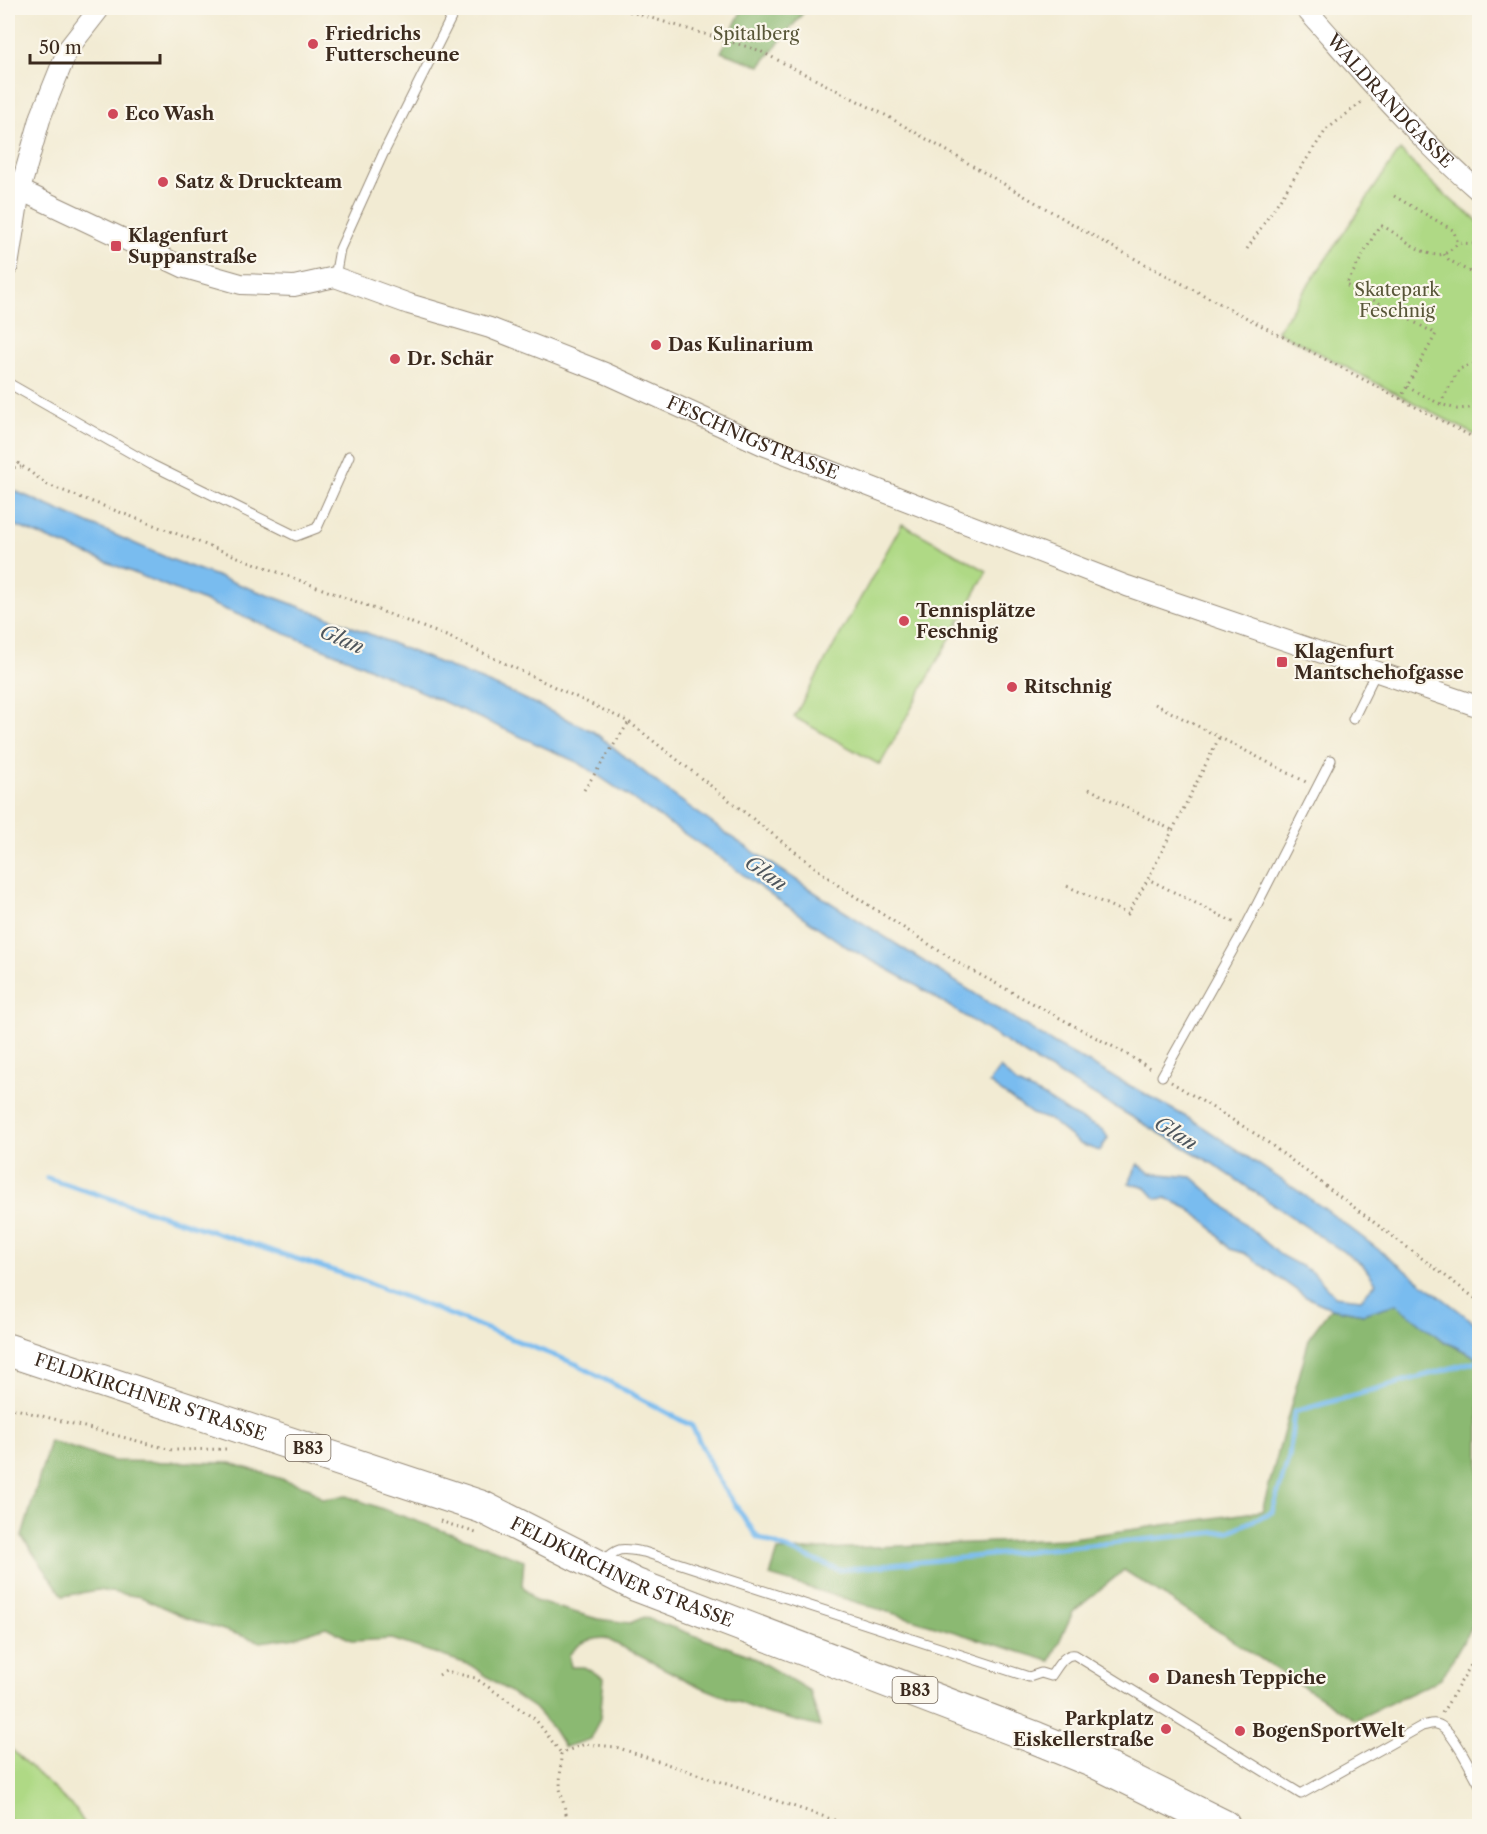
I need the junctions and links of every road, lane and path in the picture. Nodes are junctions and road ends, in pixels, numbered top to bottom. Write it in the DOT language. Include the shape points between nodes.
graph roads {
  1 [pos="100,8"];
  2 [pos="456,8"];
  3 [pos="618,8"];
  4 [pos="1305,8"];
  5 [pos="1377,90"];
  6 [pos="20,190"];
  7 [pos="1479,192"];
  8 [pos="1394,196"];
  9 [pos="1458,243"];
  10 [pos="1479,244"];
  11 [pos="1247,249"];
  12 [pos="1444,254"];
  13 [pos="8,266"];
  14 [pos="335,277"];
  15 [pos="1479,279"];
  16 [pos="1479,358"];
  17 [pos="8,383"];
  18 [pos="1407,387"];
  19 [pos="1400,399"];
  20 [pos="1440,404"];
  21 [pos="1479,407"];
  22 [pos="1479,441"];
  23 [pos="8,456"];
  24 [pos="349,456"];
  25 [pos="23,467"];
  26 [pos="8,468"];
  27 [pos="1376,672"];
  28 [pos="1477,700"];
  29 [pos="1155,704"];
  30 [pos="1353,719"];
  31 [pos="629,722"];
  32 [pos="1219,738"];
  33 [pos="1331,760"];
  34 [pos="1317,787"];
  35 [pos="1089,789"];
  36 [pos="584,790"];
  37 [pos="1174,831"];
  38 [pos="1148,879"];
  39 [pos="1067,886"];
  40 [pos="1245,928"];
  41 [pos="1162,1076"];
  42 [pos="1479,1302"];
  43 [pos="8,1350"];
  44 [pos="600,1566"];
  45 [pos="1479,1650"];
  46 [pos="439,1676"];
  47 [pos="1436,1724"];
  48 [pos="561,1753"];
  49 [pos="1479,1785"];
  50 [pos="569,1827"];
  51 [pos="852,1827"];
  52 [pos="1224,1827"];
  1 -- 6 [label="street" via="69,49 40,116"];
  2 -- 14 [label="lane" via="340,249"];
  3 -- 19 [label="path" via="758,50 886,116 1107,244"];
  4 -- 5 [label="street, WALDRANDGASSE"];
  5 -- 7 [label="street, WALDRANDGASSE"];
  5 -- 11 [label="path" via="1326,130"];
  6 -- 13 [label="street"];
  6 -- 14 [label="street" via="185,268 241,284 294,286"];
  8 -- 9 [label="path" via="1452,230"];
  9 -- 10 [label="path"];
  9 -- 12 [label="path"];
  12 -- 15 [label="path"];
  12 -- 18 [label="path" via="1432,255 1382,226 1346,285 1436,334"];
  14 -- 27 [label="street, FESCHNIGSTRASSE" via="500,332 605,373 774,449 1127,586"];
  16 -- 20 [label="path" via="1459,369"];
  17 -- 24 [label="lane" via="152,465 296,536 317,528"];
  18 -- 19 [label="path"];
  18 -- 20 [label="path"];
  19 -- 22 [label="path"];
  20 -- 21 [label="path" via="1457,409"];
  23 -- 25 [label="path"];
  25 -- 26 [label="path"];
  25 -- 31 [label="path" via="48,485 449,637"];
  27 -- 28 [label="street, FESCHNIGSTRASSE"];
  27 -- 30 [label="lane"];
  29 -- 32 [label="path"];
  31 -- 36 [label="path"];
  31 -- 41 [label="path" via="839,886 958,963"];
  32 -- 34 [label="path"];
  32 -- 37 [label="path"];
  33 -- 34 [label="lane"];
  34 -- 40 [label="lane"];
  35 -- 37 [label="path"];
  37 -- 38 [label="path"];
  38 -- 39 [label="path" via="1128,914"];
  38 -- 40 [label="path"];
  40 -- 41 [label="lane"];
  41 -- 42 [label="path" via="1262,1138"];
  43 -- 44 [label="main road, FELDKIRCHNER STRASSE / B83" via="482,1507"];
  44 -- 47 [label="lane" via="611,1553 622,1548 644,1552 1029,1677 1051,1676 1066,1656 1075,1655 1301,1794 1422,1726"];
  44 -- 52 [label="main road, FELDKIRCHNER STRASSE / B83" via="636,1585 1097,1763"];
  45 -- 47 [label="path"];
  46 -- 48 [label="path" via="446,1671 475,1678 535,1719"];
  47 -- 49 [label="lane" via="1450,1734"];
  48 -- 50 [label="path" via="560,1789"];
  48 -- 51 [label="path" via="585,1744 616,1747"];
}
